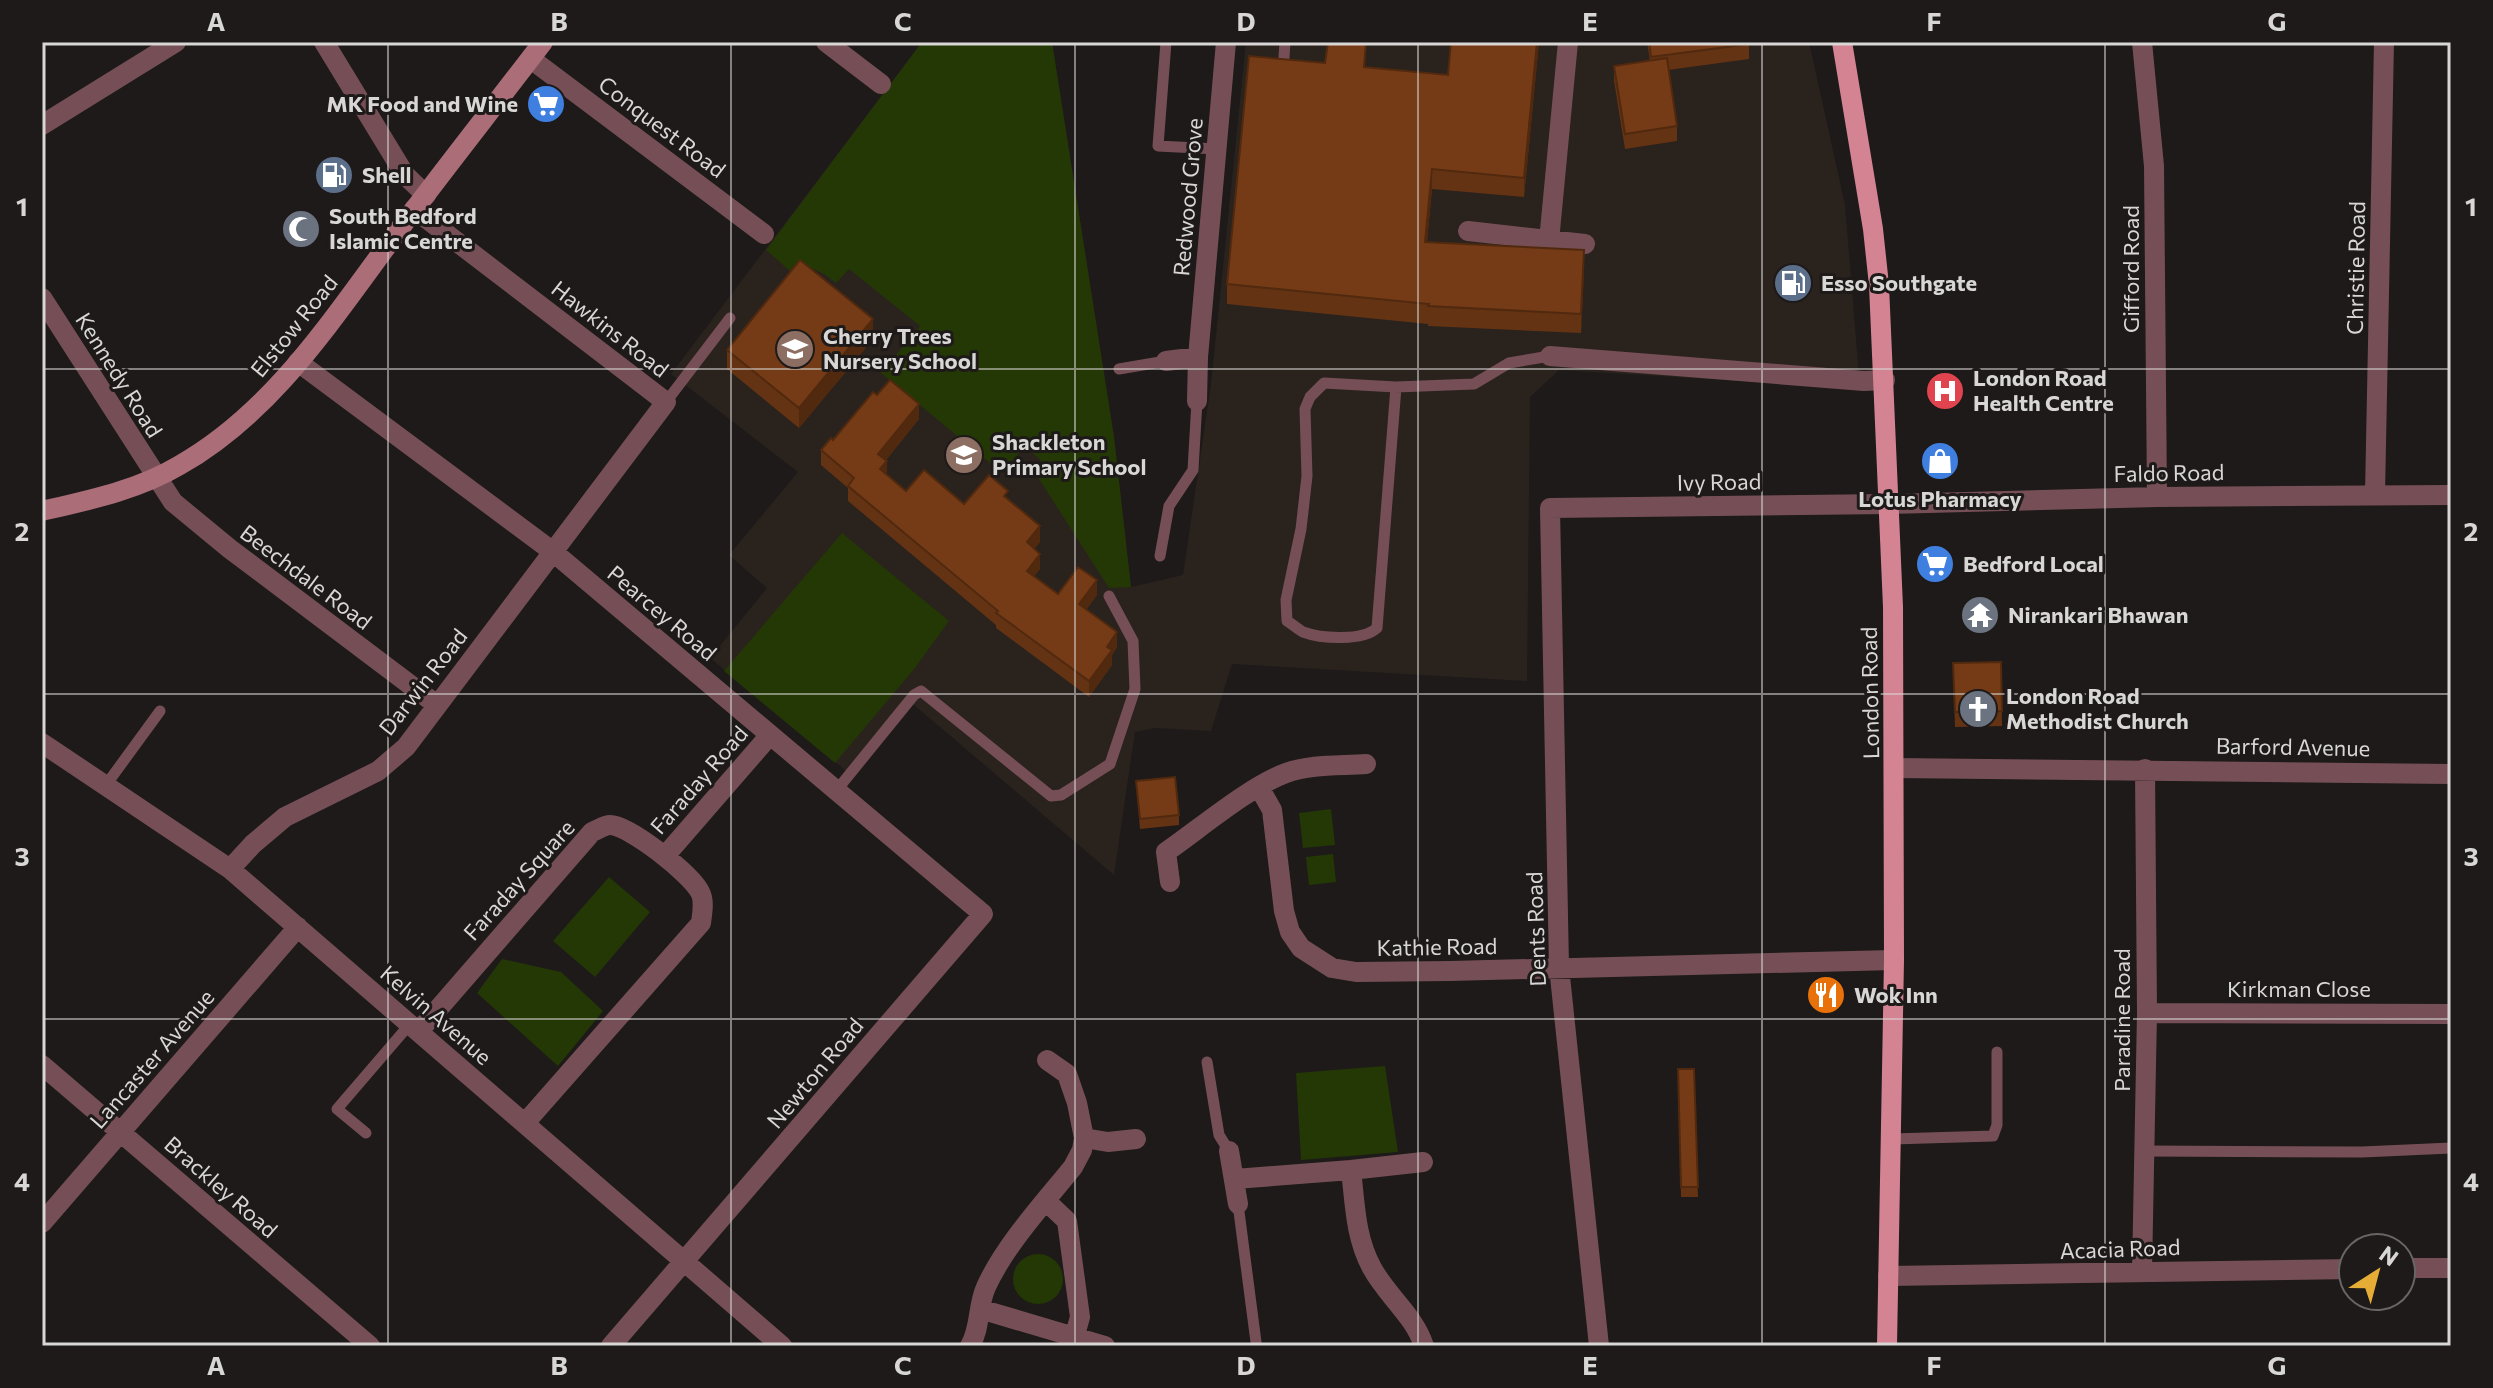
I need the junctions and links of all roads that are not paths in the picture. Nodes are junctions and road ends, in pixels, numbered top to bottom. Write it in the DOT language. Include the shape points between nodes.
graph roads {
  1 [pos="176,42"];
  2 [pos="324,42"];
  3 [pos="826,42"];
  4 [pos="1166,42"];
  5 [pos="1226,42"];
  6 [pos="1285,42"];
  7 [pos="1568,42"];
  8 [pos="1842,42"];
  9 [pos="2142,42"];
  10 [pos="2384,42"];
  11 [pos="537,50"];
  12 [pos="1283,72"];
  13 [pos="881,84"];
  14 [pos="42,125"];
  15 [pos="1217,149"];
  16 [pos="420,202"];
  17 [pos="1468,231"];
  18 [pos="764,234"];
  19 [pos="1549,241"];
  20 [pos="1585,244"];
  21 [pos="42,298"];
  22 [pos="730,318"];
  23 [pos="1550,356"];
  24 [pos="1198,357"];
  25 [pos="1166,361"];
  26 [pos="298,362"];
  27 [pos="1119,369"];
  28 [pos="1885,380"];
  29 [pos="1396,387"];
  30 [pos="1197,401"];
  31 [pos="666,402"];
  32 [pos="156,478"];
  33 [pos="2375,494"];
  34 [pos="2451,495"];
  35 [pos="2157,497"];
  36 [pos="1889,504"];
  37 [pos="1550,508"];
  38 [pos="42,511"];
  39 [pos="552,551"];
  40 [pos="1160,556"];
  41 [pos="1109,596"];
  42 [pos="437,705"];
  43 [pos="160,711"];
  44 [pos="770,735"];
  45 [pos="42,743"];
  46 [pos="1366,764"];
  47 [pos="1894,768"];
  48 [pos="2145,769"];
  49 [pos="2451,774"];
  50 [pos="106,785"];
  51 [pos="1259,787"];
  52 [pos="836,791"];
  53 [pos="665,856"];
  54 [pos="230,869"];
  55 [pos="1170,882"];
  56 [pos="983,914"];
  57 [pos="298,927"];
  58 [pos="1894,960"];
  59 [pos="1559,967"];
  60 [pos="2147,1013"];
  61 [pos="2451,1014"];
  62 [pos="414,1028"];
  63 [pos="1997,1052"];
  64 [pos="1047,1060"];
  65 [pos="1207,1062"];
  66 [pos="42,1065"];
  67 [pos="525,1123"];
  68 [pos="121,1133"];
  69 [pos="366,1133"];
  70 [pos="1084,1138"];
  71 [pos="1136,1139"];
  72 [pos="1892,1139"];
  73 [pos="2451,1148"];
  74 [pos="1229,1151"];
  75 [pos="2145,1151"];
  76 [pos="1423,1162"];
  77 [pos="1351,1170"];
  78 [pos="1235,1179"];
  79 [pos="1046,1201"];
  80 [pos="1238,1204"];
  81 [pos="42,1223"];
  82 [pos="684,1264"];
  83 [pos="2417,1268"];
  84 [pos="2451,1268"];
  85 [pos="2337,1269"];
  86 [pos="2142,1271"];
  87 [pos="1888,1276"];
  88 [pos="980,1309"];
  89 [pos="1075,1335"];
  90 [pos="1256,1342"];
  91 [pos="370,1346"];
  92 [pos="611,1346"];
  93 [pos="782,1346"];
  94 [pos="970,1346"];
  95 [pos="1105,1346"];
  96 [pos="1424,1346"];
  97 [pos="1599,1346"];
  98 [pos="1887,1346"];
  1 -- 14 [label="street"];
  2 -- 16 [label="street, Hawkins Road"];
  3 -- 13 [label="street"];
  4 -- 15 [label="lane" via="1158,146"];
  5 -- 15 [label="street, Redwood Grove"];
  6 -- 12 [label="lane"];
  7 -- 19 [label="street"];
  8 -- 28 [label="main road, London Road" via="1873,229"];
  9 -- 35 [label="street, Gifford Road" via="2154,166"];
  10 -- 33 [label="street, Christie Road"];
  11 -- 16 [label="street, Elstow Road"];
  11 -- 18 [label="street, Conquest Road"];
  15 -- 24 [label="street, Redwood Grove"];
  16 -- 26 [label="street, Elstow Road"];
  16 -- 31 [label="street, Hawkins Road"];
  17 -- 19 [label="street"];
  19 -- 20 [label="street"];
  21 -- 32 [label="street, Kennedy Road"];
  22 -- 31 [label="lane"];
  23 -- 28 [label="street"];
  23 -- 29 [label="lane" via="1509,363 1474,384"];
  24 -- 25 [label="street"];
  24 -- 30 [label="street, Redwood Grove"];
  25 -- 27 [label="lane"];
  26 -- 32 [label="street, Elstow Road" via="239,425"];
  26 -- 39 [label="street, Pearcey Road"];
  28 -- 36 [label="main road, London Road"];
  29 -- 29 [label="lane" via="1324,383 1305,409 1306,490 1286,600 1287,621 1304,632 1339,638 1369,636 1377,628"];
  30 -- 40 [label="lane" via="1193,470 1169,506"];
  31 -- 39 [label="street, Hawkins Road"];
  32 -- 38 [label="street, Elstow Road"];
  32 -- 42 [label="street, Beechdale Road" via="181,511"];
  33 -- 34 [label="street, Faldo Road"];
  33 -- 35 [label="street, Faldo Road"];
  35 -- 36 [label="street, Faldo Road"];
  36 -- 37 [label="street, Ivy Road"];
  36 -- 47 [label="main road, London Road"];
  37 -- 59 [label="street, Dents Road"];
  39 -- 42 [label="street, Darwin Road"];
  39 -- 44 [label="street, Pearcey Road"];
  41 -- 52 [label="lane" via="1133,641 1135,689 1116,752 1104,769 1051,796 921,691"];
  42 -- 54 [label="street, Darwin Road" via="406,747 378,771 285,817"];
  43 -- 50 [label="lane"];
  44 -- 52 [label="street, Pearcey Road"];
  44 -- 53 [label="street, Faraday Road"];
  45 -- 50 [label="street, Kelvin Avenue"];
  46 -- 51 [label="street" via="1304,768"];
  47 -- 48 [label="street, Barford Avenue"];
  47 -- 58 [label="main road, London Road"];
  48 -- 49 [label="street, Barford Avenue"];
  48 -- 60 [label="street, Paradine Road"];
  50 -- 54 [label="street, Kelvin Avenue"];
  51 -- 55 [label="street" via="1166,852"];
  51 -- 59 [label="street, Kathie Road" via="1272,810 1290,932 1318,961 1356,972"];
  52 -- 56 [label="street, Pearcey Road"];
  53 -- 62 [label="street, Faraday Square" via="627,829 608,825 592,832"];
  53 -- 67 [label="street, Faraday Square" via="700,892 701,923"];
  54 -- 57 [label="street, Kelvin Avenue"];
  56 -- 82 [label="street, Newton Road"];
  57 -- 62 [label="street, Kelvin Avenue"];
  57 -- 68 [label="street, Lancaster Avenue"];
  58 -- 59 [label="street, Kathie Road"];
  58 -- 72 [label="main road, London Road"];
  59 -- 97 [label="street, Dents Road"];
  60 -- 61 [label="street, Kirkman Close"];
  60 -- 75 [label="street, Paradine Road"];
  62 -- 67 [label="street, Kelvin Avenue"];
  62 -- 69 [label="lane" via="337,1109"];
  63 -- 72 [label="lane" via="1993,1136"];
  64 -- 70 [label="street" via="1067,1074"];
  65 -- 74 [label="lane" via="1219,1135"];
  66 -- 68 [label="street, Brackley Road"];
  67 -- 82 [label="street, Kelvin Avenue"];
  68 -- 81 [label="street, Lancaster Avenue"];
  68 -- 91 [label="street, Brackley Road"];
  70 -- 71 [label="street"];
  70 -- 79 [label="street" via="1073,1167"];
  72 -- 87 [label="main road, London Road"];
  73 -- 75 [label="lane"];
  74 -- 78 [label="street"];
  75 -- 86 [label="street, Paradine Road"];
  76 -- 77 [label="street"];
  77 -- 78 [label="street"];
  77 -- 96 [label="street" via="1358,1235 1373,1269 1418,1327"];
  78 -- 80 [label="street"];
  79 -- 88 [label="street" via="994,1271"];
  79 -- 89 [label="street" via="1067,1221 1080,1317"];
  80 -- 90 [label="lane"];
  82 -- 92 [label="street, Newton Road"];
  82 -- 93 [label="street, Kelvin Avenue"];
  83 -- 84 [label="street"];
  85 -- 86 [label="street, Acacia Road"];
  86 -- 87 [label="street, Acacia Road"];
  87 -- 98 [label="main road, London Road"];
  88 -- 89 [label="street"];
  88 -- 94 [label="street" via="978,1333"];
  89 -- 95 [label="street"];
}
